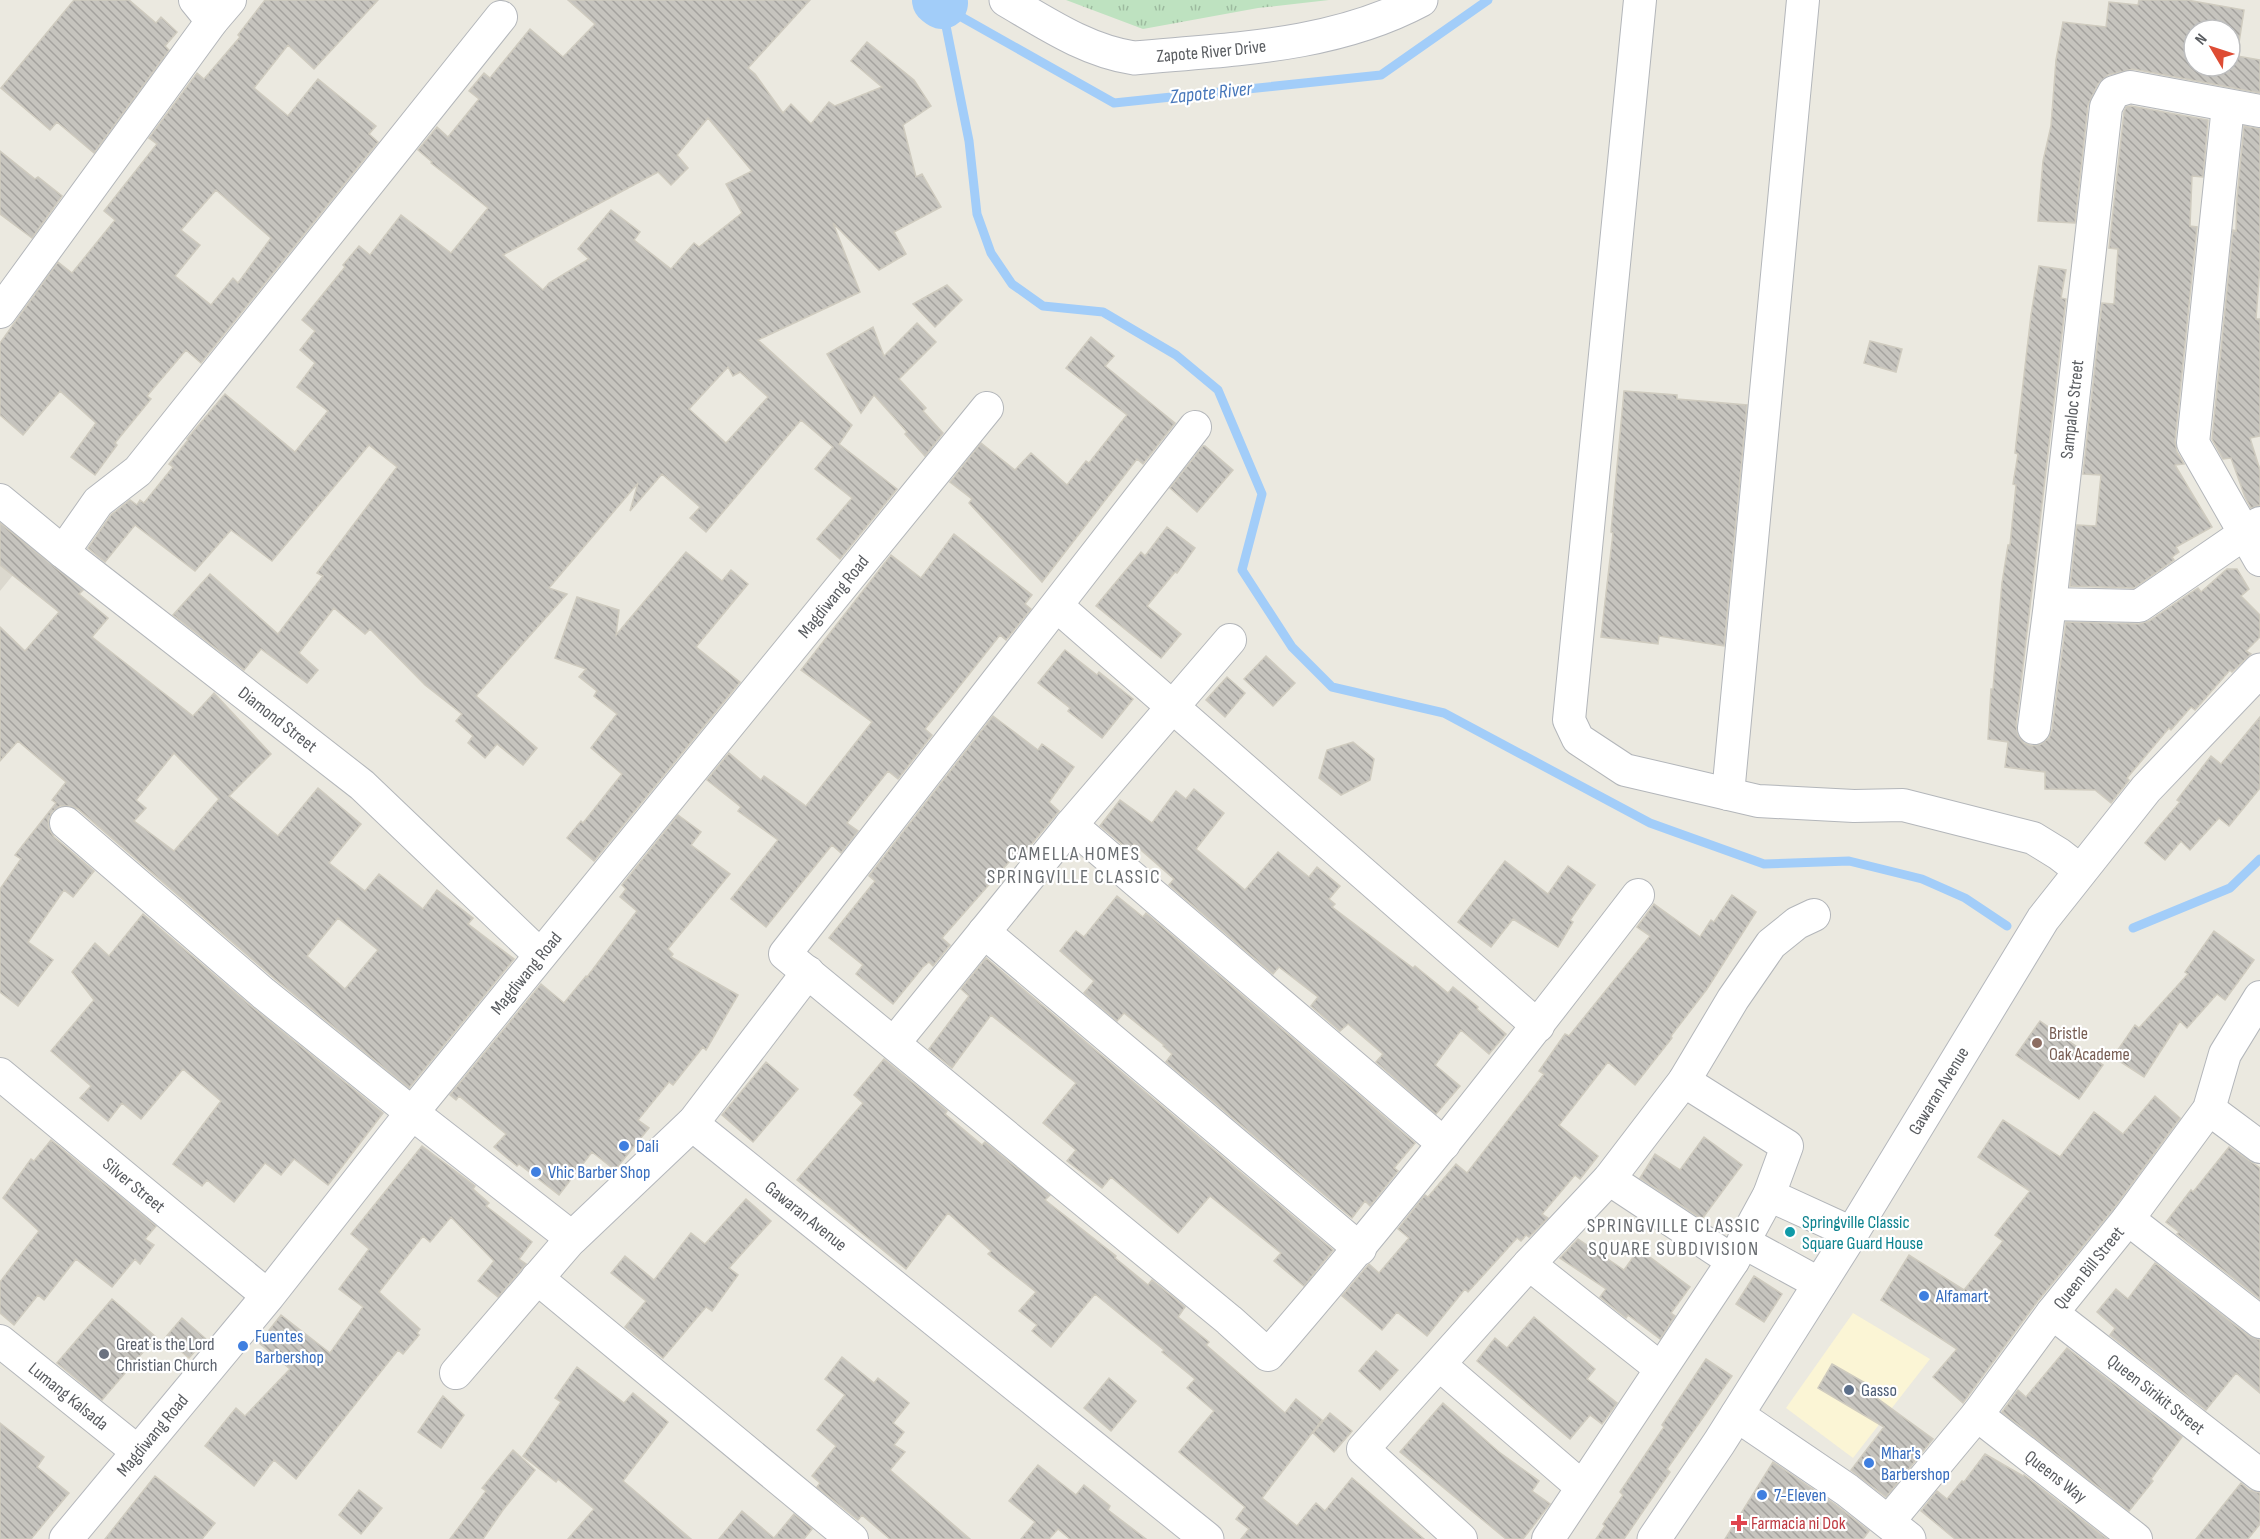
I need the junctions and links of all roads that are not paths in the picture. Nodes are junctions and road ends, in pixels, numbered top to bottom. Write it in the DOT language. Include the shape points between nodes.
graph roads {
  1 [pos="1006,0"];
  2 [pos="1421,0"];
  3 [pos="1640,0"];
  4 [pos="1803,0"];
  5 [pos="212,7"];
  6 [pos="501,17"];
  7 [pos="2228,106"];
  8 [pos="2260,111"];
  9 [pos="0,312"];
  10 [pos="987,408"];
  11 [pos="1195,428"];
  12 [pos="0,500"];
  13 [pos="2255,539"];
  14 [pos="63,552"];
  15 [pos="2050,604"];
  16 [pos="1057,606"];
  17 [pos="1230,640"];
  18 [pos="2260,670"];
  19 [pos="1172,707"];
  20 [pos="2034,728"];
  21 [pos="1728,794"];
  22 [pos="66,823"];
  23 [pos="1071,825"];
  24 [pos="2081,871"];
  25 [pos="1638,895"];
  26 [pos="1814,915"];
  27 [pos="984,932"];
  28 [pos="540,955"];
  29 [pos="808,972"];
  30 [pos="2260,997"];
  31 [pos="1538,1026"];
  32 [pos="894,1043"];
  33 [pos="0,1074"];
  34 [pos="1684,1081"];
  35 [pos="2209,1109"];
  36 [pos="412,1113"];
  37 [pos="692,1124"];
  38 [pos="1444,1144"];
  39 [pos="2260,1147"];
  40 [pos="1609,1179"];
  41 [pos="1769,1195"];
  42 [pos="2128,1220"];
  43 [pos="1852,1233"];
  44 [pos="572,1238"];
  45 [pos="1360,1249"];
  46 [pos="1738,1251"];
  47 [pos="1529,1264"];
  48 [pos="537,1278"];
  49 [pos="1820,1284"];
  50 [pos="268,1296"];
  51 [pos="2052,1313"];
  52 [pos="2260,1322"];
  53 [pos="0,1341"];
  54 [pos="1440,1365"];
  55 [pos="1660,1368"];
  56 [pos="456,1373"];
  57 [pos="1737,1414"];
  58 [pos="1977,1415"];
  59 [pos="137,1452"];
  60 [pos="2260,1475"];
  61 [pos="1582,1487"];
  62 [pos="1898,1531"];
  63 [pos="66,1539"];
  64 [pos="852,1539"];
  65 [pos="1207,1539"];
  66 [pos="1461,1539"];
  67 [pos="1548,1539"];
  68 [pos="1654,1539"];
  69 [pos="2136,1539"];
  1 -- 2 [label="street, Zapote River Drive" via="1086,45 1134,58 1301,41 1371,22"];
  3 -- 21 [label="street" via="1569,720 1578,739 1625,770"];
  4 -- 21 [label="street"];
  5 -- 9 [label="street"];
  6 -- 14 [label="street" via="138,471 98,502"];
  7 -- 8 [label="street"];
  7 -- 13 [label="street" via="2193,443"];
  7 -- 15 [label="street, Sampaloc Street" via="2130,87 2114,92 2106,108"];
  10 -- 28 [label="street, Magdiwang Road"];
  11 -- 16 [label="street"];
  12 -- 14 [label="street, Diamond Street"];
  13 -- 15 [label="street" via="2139,606"];
  14 -- 28 [label="street, Diamond Street" via="362,785"];
  15 -- 20 [label="street, Sampaloc Street"];
  16 -- 19 [label="street"];
  16 -- 29 [label="street" via="785,954"];
  17 -- 19 [label="street"];
  18 -- 24 [label="street, Gawaran Avenue" via="2146,789"];
  19 -- 23 [label="street"];
  19 -- 31 [label="street"];
  21 -- 24 [label="street" via="1758,801 1903,805 2033,838"];
  22 -- 36 [label="street" via="263,993"];
  23 -- 27 [label="street"];
  23 -- 38 [label="street"];
  24 -- 43 [label="street, Gawaran Avenue" via="2043,919"];
  25 -- 31 [label="street"];
  26 -- 34 [label="street" via="1771,944 1732,999"];
  27 -- 32 [label="street"];
  27 -- 45 [label="street"];
  28 -- 36 [label="street, Magdiwang Road"];
  29 -- 32 [label="street"];
  29 -- 37 [label="street"];
  30 -- 35 [label="street, Queen Bill Street" via="2225,1054"];
  31 -- 38 [label="street"];
  32 -- 45 [label="street" via="1268,1355"];
  33 -- 50 [label="street, Silver Street"];
  34 -- 40 [label="street"];
  34 -- 41 [label="street" via="1787,1146"];
  35 -- 39 [label="street"];
  35 -- 42 [label="street, Queen Bill Street"];
  36 -- 44 [label="street"];
  36 -- 50 [label="street, Magdiwang Road"];
  37 -- 44 [label="street"];
  37 -- 65 [label="street, Gawaran Avenue"];
  38 -- 45 [label="street"];
  40 -- 46 [label="street"];
  40 -- 47 [label="street"];
  41 -- 43 [label="street"];
  41 -- 46 [label="street"];
  42 -- 51 [label="street, Queen Bill Street"];
  42 -- 52 [label="street"];
  43 -- 49 [label="street, Gawaran Avenue"];
  44 -- 48 [label="street"];
  46 -- 49 [label="street"];
  46 -- 55 [label="street"];
  47 -- 54 [label="street"];
  47 -- 55 [label="street"];
  48 -- 56 [label="street"];
  48 -- 64 [label="street"];
  49 -- 57 [label="street, Gawaran Avenue"];
  50 -- 59 [label="street, Magdiwang Road"];
  51 -- 58 [label="street, Queen Bill Street"];
  51 -- 60 [label="street, Queen Sirikit Street"];
  53 -- 59 [label="street, Lumang Kalsada"];
  54 -- 61 [label="street"];
  54 -- 66 [label="street" via="1363,1449"];
  55 -- 61 [label="street"];
  57 -- 62 [label="street" via="1847,1490"];
  57 -- 68 [label="street, Gawaran Avenue"];
  58 -- 62 [label="street, Queen Bill Street"];
  58 -- 69 [label="street, Queens Way"];
  59 -- 63 [label="street, Magdiwang Road"];
  61 -- 67 [label="street"];
}
